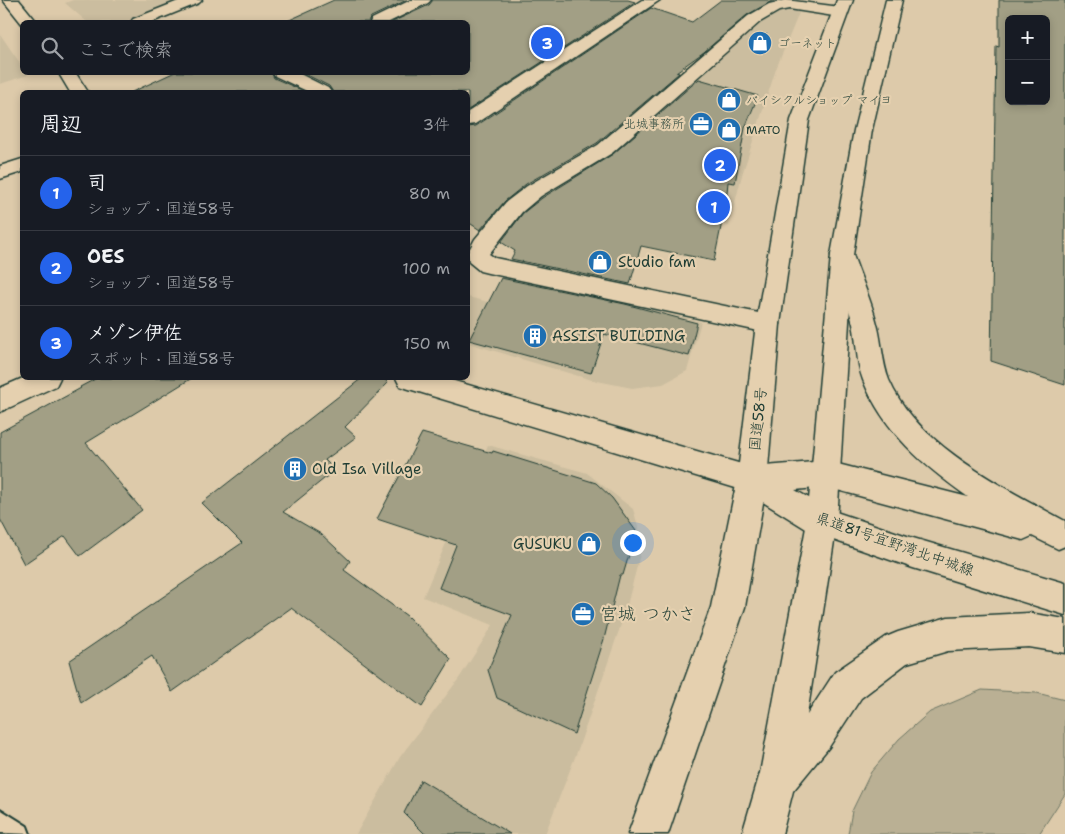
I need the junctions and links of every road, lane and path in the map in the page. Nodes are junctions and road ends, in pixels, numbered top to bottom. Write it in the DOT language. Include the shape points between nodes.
graph roads {
  1 [pos="11,0"];
  2 [pos="194,0"];
  3 [pos="423,0"];
  4 [pos="652,0"];
  5 [pos="894,0"];
  6 [pos="790,2"];
  7 [pos="842,6"];
  8 [pos="26,20"];
  9 [pos="145,20"];
  10 [pos="382,20"];
  11 [pos="68,75"];
  12 [pos="287,75"];
  13 [pos="78,90"];
  14 [pos="318,90"];
  15 [pos="470,119"];
  16 [pos="20,167"];
  17 [pos="0,173"];
  18 [pos="842,255"];
  19 [pos="768,324"];
  20 [pos="43,380"];
  21 [pos="416,380"];
  22 [pos="0,401"];
  23 [pos="826,474"];
  24 [pos="752,480"];
  25 [pos="822,522"];
  26 [pos="1062,534"];
  27 [pos="1065,600"];
  28 [pos="1065,636"];
  29 [pos="777,779"];
  30 [pos="0,820"];
  31 [pos="19,834"];
  32 [pos="648,834"];
  33 [pos="762,834"];
  1 -- 8 [label="main road"];
  2 -- 9 [label="main road"];
  3 -- 10 [label="main road"];
  4 -- 15 [label="main road"];
  5 -- 18 [label="main road" via="863,130"];
  6 -- 7 [label="main road"];
  6 -- 19 [label="main road" via="754,19 605,149 534,191 514,207 477,256 488,265"];
  7 -- 19 [label="main road, 国道58号" via="800,120"];
  11 -- 13 [label="main road"];
  12 -- 14 [label="main road"];
  16 -- 17 [label="main road"];
  18 -- 23 [label="main road"];
  18 -- 26 [label="main road" via="864,323 876,380 889,406 942,462 976,486"];
  19 -- 24 [label="main road, 国道58号"];
  20 -- 22 [label="main road"];
  21 -- 24 [label="main road"];
  23 -- 24 [label="main road"];
  23 -- 25 [label="main road"];
  23 -- 26 [label="main road"];
  24 -- 25 [label="main road, 県道81号宜野湾北中城線"];
  24 -- 32 [label="main road, 国道58号" via="728,607"];
  25 -- 27 [label="main road, 県道81号宜野湾北中城線"];
  25 -- 29 [label="main road"];
  28 -- 29 [label="main road" via="1030,630 948,634 898,649 848,685 816,734"];
  29 -- 33 [label="main road"];
  30 -- 31 [label="lane"];
}
